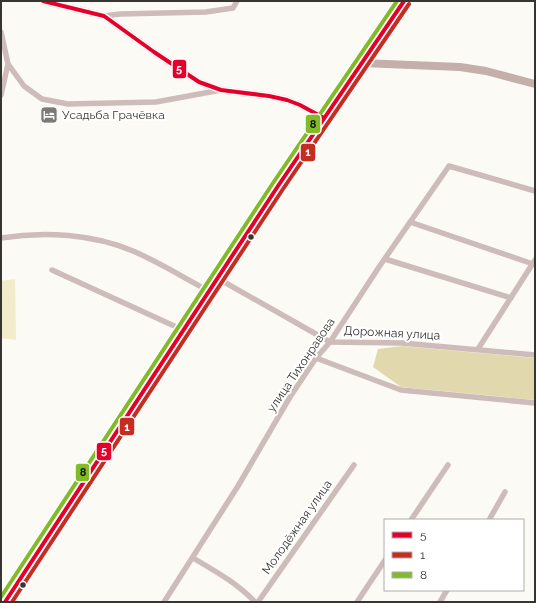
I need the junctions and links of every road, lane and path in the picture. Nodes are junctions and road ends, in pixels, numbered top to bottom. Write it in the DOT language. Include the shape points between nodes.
graph roads {
  1 [pos="43,1"];
  2 [pos="237,1"];
  3 [pos="404,1"];
  4 [pos="62,3"];
  5 [pos="104,16"];
  6 [pos="1,32"];
  7 [pos="362,63"];
  8 [pos="8,64"];
  9 [pos="535,84"];
  10 [pos="220,90"];
  11 [pos="1,95"];
  12 [pos="324,118"];
  13 [pos="535,191"];
  14 [pos="410,222"];
  15 [pos="1,238"];
  16 [pos="385,259"];
  17 [pos="532,264"];
  18 [pos="52,270"];
  19 [pos="535,273"];
  20 [pos="217,278"];
  21 [pos="209,291"];
  22 [pos="511,298"];
  23 [pos="183,330"];
  24 [pos="330,342"];
  25 [pos="478,349"];
  26 [pos="535,355"];
  27 [pos="316,358"];
  28 [pos="535,403"];
  29 [pos="354,465"];
  30 [pos="448,465"];
  31 [pos="505,492"];
  32 [pos="412,519"];
  33 [pos="490,519"];
  34 [pos="193,558"];
  35 [pos="384,562"];
  36 [pos="446,591"];
  37 [pos="7,599"];
  38 [pos="164,602"];
  39 [pos="256,602"];
  40 [pos="357,602"];
  41 [pos="440,602"];
  1 -- 4 [label="street"];
  2 -- 5 [label="street" via="233,8 206,12"];
  3 -- 7 [label="main road"];
  4 -- 5 [label="street"];
  5 -- 10 [label="street" via="198,82"];
  6 -- 8 [label="street"];
  7 -- 9 [label="main road" via="460,67"];
  7 -- 12 [label="main road"];
  8 -- 10 [label="street" via="24,86 42,99 68,104 156,102"];
  8 -- 11 [label="street"];
  10 -- 12 [label="street" via="287,100"];
  12 -- 20 [label="main road"];
  13 -- 14 [label="street, улица Тихонравова" via="449,166"];
  14 -- 16 [label="street, улица Тихонравова"];
  14 -- 17 [label="street"];
  15 -- 21 [label="street" via="50,234 83,237 115,245 133,251"];
  16 -- 22 [label="street"];
  16 -- 24 [label="street, улица Тихонравова"];
  17 -- 19 [label="street"];
  17 -- 22 [label="street"];
  18 -- 23 [label="street"];
  20 -- 21 [label="main road"];
  20 -- 24 [label="street, Дорожная улица"];
  21 -- 23 [label="main road"];
  22 -- 25 [label="street"];
  23 -- 37 [label="main road"];
  24 -- 25 [label="street, Дорожная улица" via="402,343"];
  24 -- 27 [label="street, улица Тихонравова"];
  25 -- 26 [label="street, Дорожная улица"];
  27 -- 28 [label="street" via="400,390"];
  27 -- 34 [label="street, улица Тихонравова"];
  29 -- 39 [label="street, Молодёжная улица"];
  30 -- 32 [label="street"];
  31 -- 33 [label="street"];
  34 -- 38 [label="street, улица Тихонравова"];
  34 -- 39 [label="street" via="223,576"];
  35 -- 40 [label="street"];
  36 -- 41 [label="street"];
}
